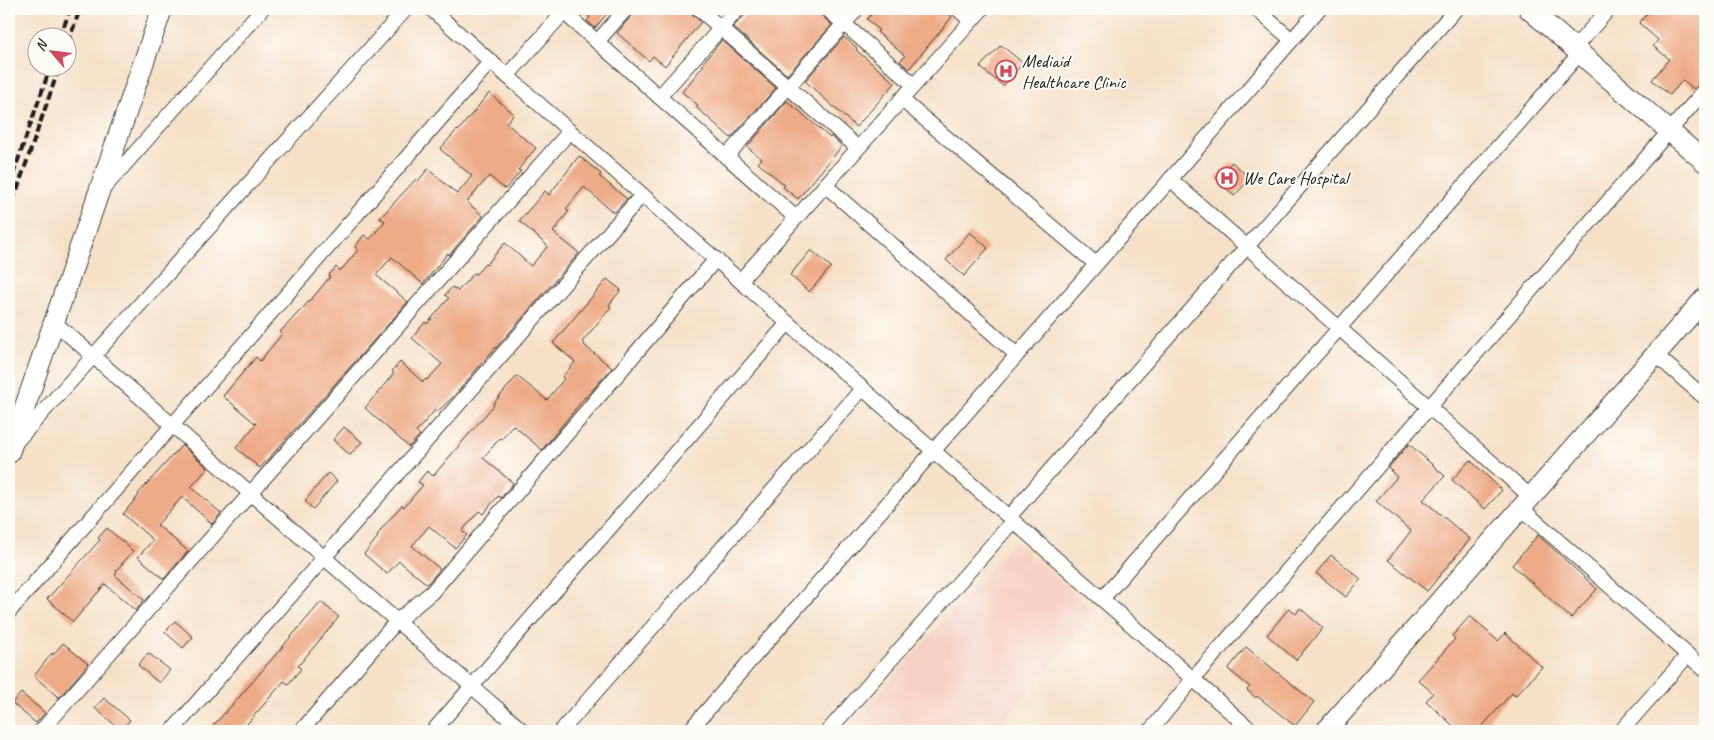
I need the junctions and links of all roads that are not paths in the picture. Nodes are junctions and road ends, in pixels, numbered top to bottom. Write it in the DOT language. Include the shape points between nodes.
graph roads {
  1 [pos="162,9"];
  2 [pos="262,9"];
  3 [pos="406,9"];
  4 [pos="431,9"];
  5 [pos="626,9"];
  6 [pos="700,9"];
  7 [pos="738,9"];
  8 [pos="827,9"];
  9 [pos="857,9"];
  10 [pos="958,9"];
  11 [pos="982,9"];
  12 [pos="1256,9"];
  13 [pos="1319,9"];
  14 [pos="1456,9"];
  15 [pos="1529,9"];
  16 [pos="1609,9"];
  17 [pos="562,10"];
  18 [pos="971,21"];
  19 [pos="844,24"];
  20 [pos="721,28"];
  21 [pos="1292,40"];
  22 [pos="597,42"];
  23 [pos="1577,51"];
  24 [pos="491,61"];
  25 [pos="507,76"];
  26 [pos="914,85"];
  27 [pos="788,87"];
  28 [pos="1705,90"];
  29 [pos="660,97"];
  30 [pos="902,99"];
  31 [pos="1669,130"];
  32 [pos="570,131"];
  33 [pos="858,148"];
  34 [pos="726,157"];
  35 [pos="1705,162"];
  36 [pos="1170,179"];
  37 [pos="825,185"];
  38 [pos="98,194"];
  39 [pos="642,195"];
  40 [pos="796,218"];
  41 [pos="1247,247"];
  42 [pos="716,259"];
  43 [pos="1096,264"];
  44 [pos="740,281"];
  45 [pos="1705,298"];
  46 [pos="54,322"];
  47 [pos="788,323"];
  48 [pos="1339,328"];
  49 [pos="1018,355"];
  50 [pos="1656,355"];
  51 [pos="93,356"];
  52 [pos="863,388"];
  53 [pos="1705,398"];
  54 [pos="1429,407"];
  55 [pos="172,425"];
  56 [pos="10,450"];
  57 [pos="934,451"];
  58 [pos="250,493"];
  59 [pos="1526,503"];
  60 [pos="1011,519"];
  61 [pos="324,558"];
  62 [pos="1102,599"];
  63 [pos="9,612"];
  64 [pos="397,621"];
  65 [pos="1688,654"];
  66 [pos="1705,670"];
  67 [pos="1193,679"];
  68 [pos="472,686"];
  69 [pos="41,731"];
  70 [pos="172,731"];
  71 [pos="301,731"];
  72 [pos="433,731"];
  73 [pos="523,731"];
  74 [pos="561,731"];
  75 [pos="689,731"];
  76 [pos="828,731"];
  77 [pos="1150,731"];
  78 [pos="1252,731"];
  79 [pos="1326,731"];
  80 [pos="1621,731"];
  1 -- 38 [label="street"];
  2 -- 38 [label="street"];
  3 -- 51 [label="street"];
  4 -- 24 [label="street"];
  5 -- 22 [label="street"];
  6 -- 20 [label="street"];
  7 -- 20 [label="street"];
  8 -- 19 [label="street"];
  9 -- 19 [label="street"];
  10 -- 18 [label="street"];
  11 -- 18 [label="street"];
  12 -- 21 [label="street"];
  13 -- 21 [label="street"];
  14 -- 41 [label="street"];
  15 -- 23 [label="street"];
  16 -- 23 [label="street"];
  17 -- 22 [label="street"];
  17 -- 25 [label="street"];
  18 -- 26 [label="street"];
  19 -- 26 [label="street"];
  19 -- 27 [label="street"];
  20 -- 27 [label="street"];
  20 -- 29 [label="street"];
  21 -- 36 [label="street"];
  22 -- 29 [label="street"];
  23 -- 31 [label="street"];
  23 -- 48 [label="street"];
  24 -- 25 [label="street"];
  24 -- 55 [label="street"];
  25 -- 32 [label="street"];
  26 -- 30 [label="street"];
  27 -- 33 [label="street"];
  27 -- 34 [label="street"];
  28 -- 31 [label="street"];
  29 -- 34 [label="street"];
  30 -- 33 [label="street"];
  30 -- 43 [label="street"];
  31 -- 35 [label="street"];
  31 -- 54 [label="street"];
  32 -- 39 [label="street"];
  32 -- 58 [label="street"];
  33 -- 37 [label="street"];
  34 -- 40 [label="street"];
  36 -- 41 [label="street"];
  36 -- 43 [label="street"];
  37 -- 40 [label="street"];
  37 -- 49 [label="street"];
  38 -- 46 [label="street"];
  39 -- 42 [label="street"];
  39 -- 61 [label="street"];
  40 -- 44 [label="street"];
  41 -- 48 [label="street"];
  41 -- 60 [label="street"];
  42 -- 44 [label="street"];
  42 -- 64 [label="street" via="432,592"];
  43 -- 49 [label="street"];
  44 -- 47 [label="street"];
  45 -- 50 [label="street"];
  46 -- 51 [label="street"];
  46 -- 56 [label="street"];
  47 -- 52 [label="street"];
  47 -- 68 [label="street"];
  48 -- 54 [label="street"];
  48 -- 62 [label="street"];
  49 -- 57 [label="street"];
  50 -- 53 [label="street"];
  50 -- 59 [label="street"];
  51 -- 55 [label="street"];
  51 -- 56 [label="street"];
  52 -- 57 [label="street"];
  52 -- 74 [label="street"];
  54 -- 59 [label="street"];
  54 -- 67 [label="street"];
  55 -- 58 [label="street"];
  55 -- 63 [label="street"];
  57 -- 60 [label="street"];
  57 -- 75 [label="street"];
  58 -- 61 [label="street"];
  58 -- 69 [label="street"];
  59 -- 65 [label="street"];
  59 -- 79 [label="street"];
  60 -- 62 [label="street"];
  60 -- 76 [label="street"];
  61 -- 64 [label="street"];
  61 -- 70 [label="street"];
  62 -- 67 [label="street"];
  64 -- 68 [label="street"];
  64 -- 71 [label="street"];
  65 -- 66 [label="street"];
  65 -- 80 [label="street"];
  67 -- 77 [label="street"];
  67 -- 78 [label="street"];
  68 -- 72 [label="street"];
  68 -- 73 [label="street"];
}
